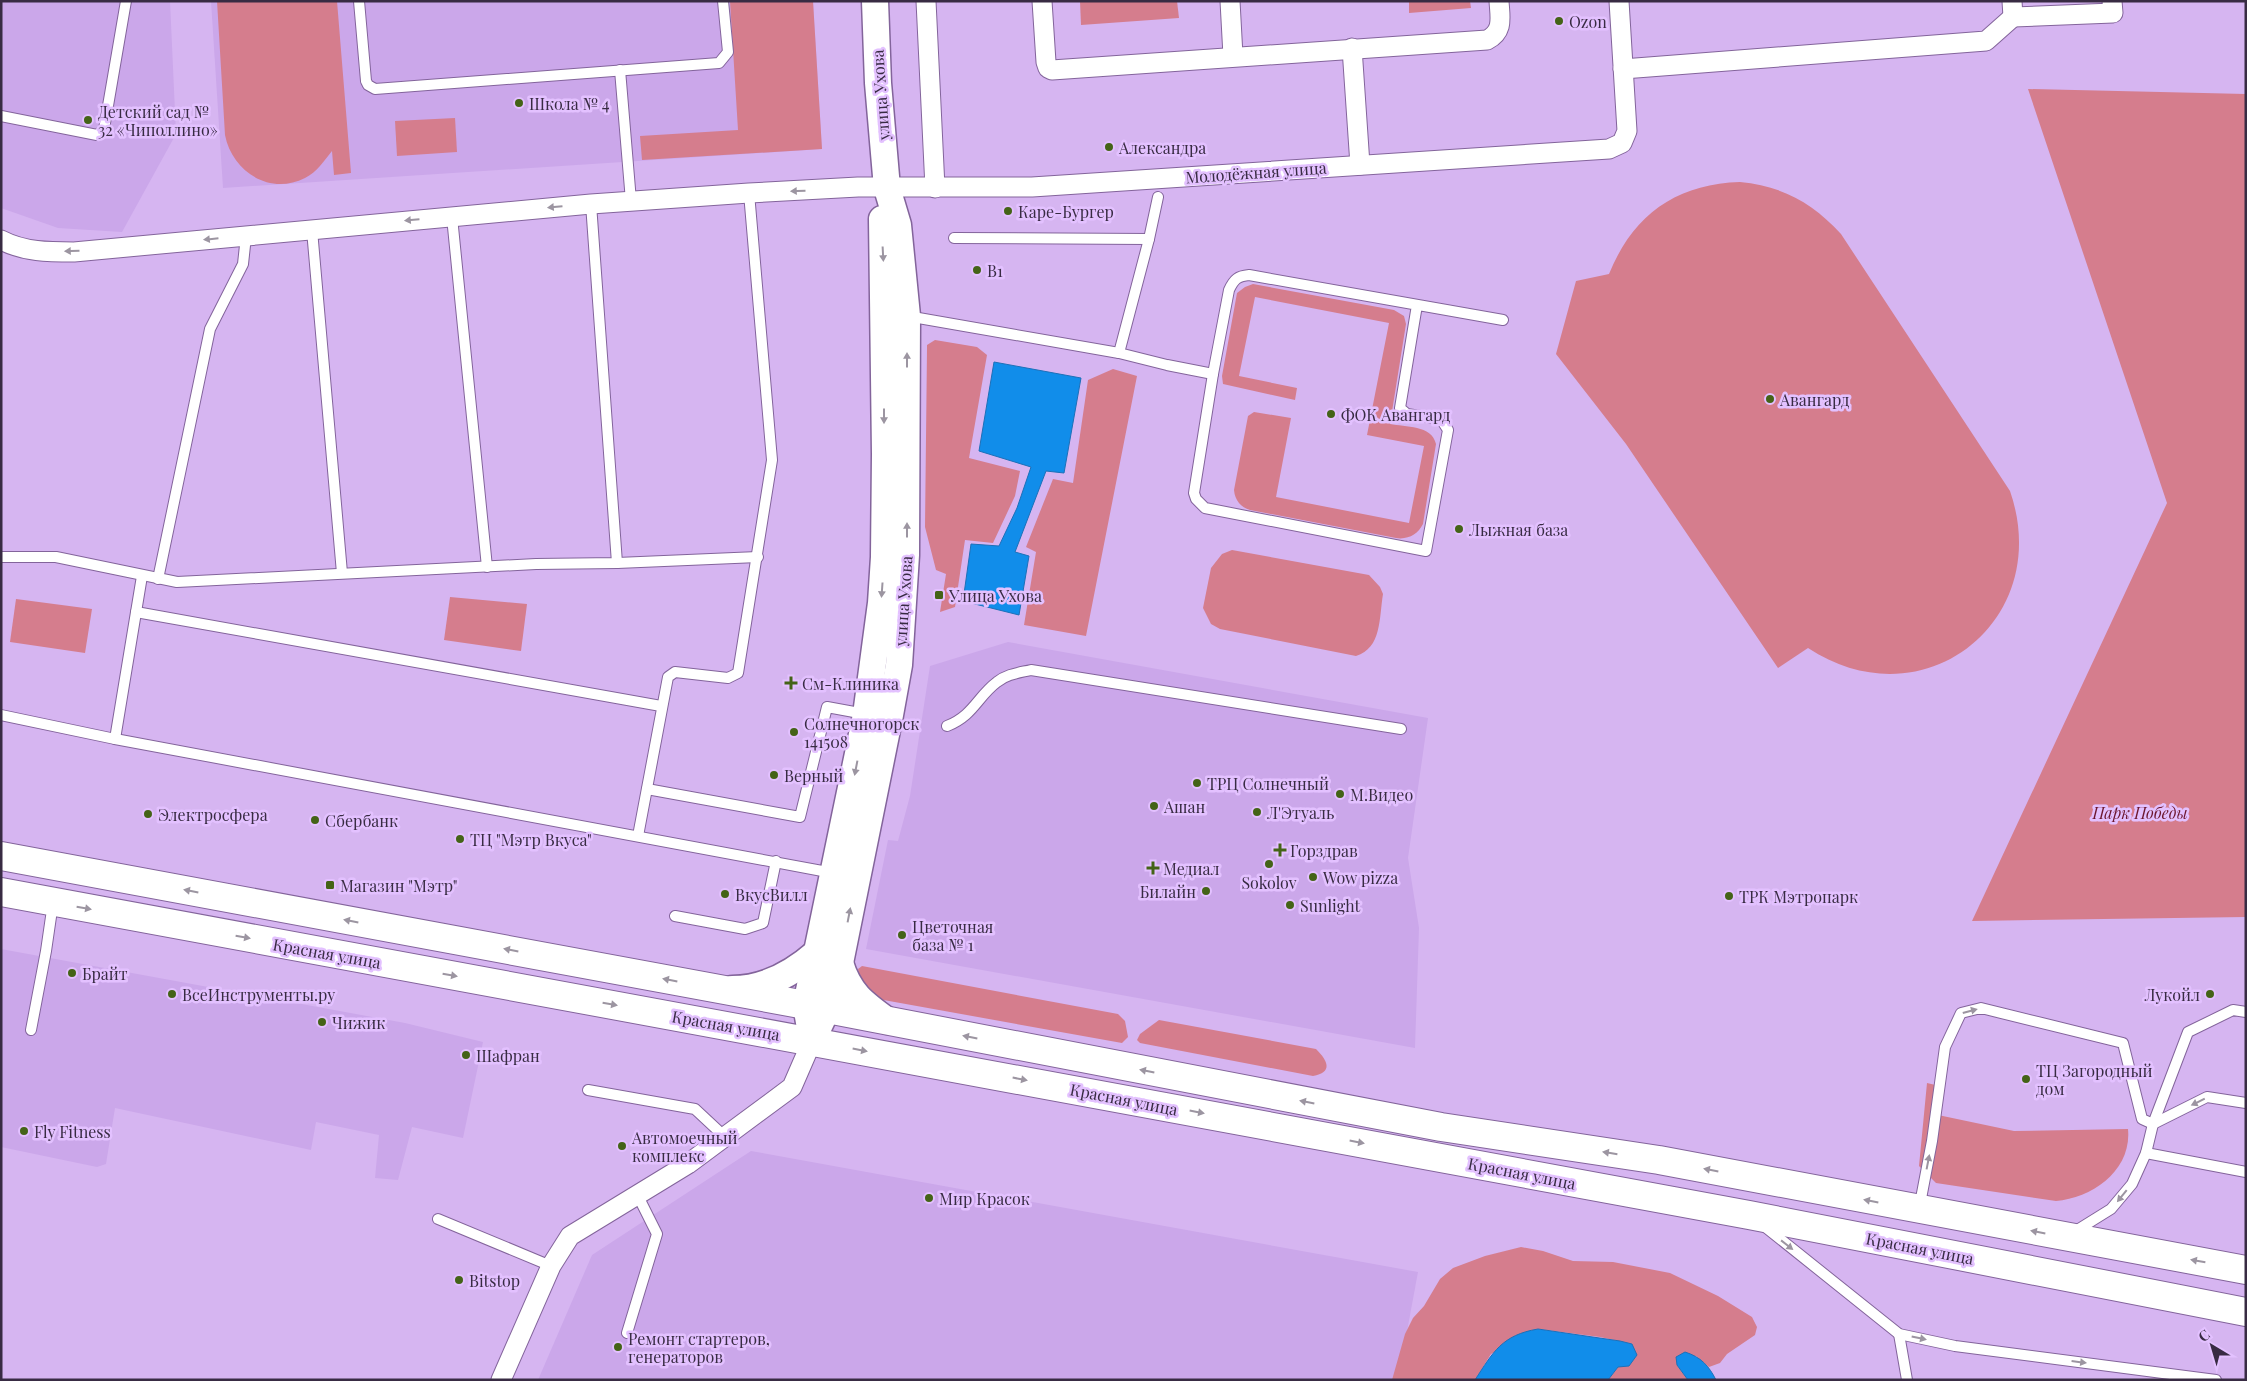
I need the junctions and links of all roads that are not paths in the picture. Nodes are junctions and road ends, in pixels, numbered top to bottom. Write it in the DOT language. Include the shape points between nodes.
graph roads {
  1 [pos="126,1"];
  2 [pos="359,1"];
  3 [pos="722,1"];
  4 [pos="875,1"];
  5 [pos="926,1"];
  6 [pos="1042,1"];
  7 [pos="1230,1"];
  8 [pos="1500,1"];
  9 [pos="1619,1"];
  10 [pos="2112,1"];
  11 [pos="2012,9"];
  12 [pos="1352,48"];
  13 [pos="1232,56"];
  14 [pos="1623,69"];
  15 [pos="620,70"];
  16 [pos="1,116"];
  17 [pos="1360,165"];
  18 [pos="887,188"];
  19 [pos="935,188"];
  20 [pos="749,193"];
  21 [pos="1158,197"];
  22 [pos="631,201"];
  23 [pos="591,204"];
  24 [pos="452,217"];
  25 [pos="312,230"];
  26 [pos="246,236"];
  27 [pos="954,238"];
  28 [pos="1149,239"];
  29 [pos="1,240"];
  30 [pos="1417,305"];
  31 [pos="907,316"];
  32 [pos="1503,320"];
  33 [pos="1119,353"];
  34 [pos="1213,374"];
  35 [pos="1,556"];
  36 [pos="758,557"];
  37 [pos="617,563"];
  38 [pos="487,566"];
  39 [pos="342,574"];
  40 [pos="142,576"];
  41 [pos="158,579"];
  42 [pos="136,612"];
  43 [pos="661,706"];
  44 [pos="866,714"];
  45 [pos="1,716"];
  46 [pos="946,726"];
  47 [pos="1402,730"];
  48 [pos="115,739"];
  49 [pos="647,789"];
  50 [pos="638,836"];
  51 [pos="1,856"];
  52 [pos="776,861"];
  53 [pos="835,873"];
  54 [pos="1,892"];
  55 [pos="53,902"];
  56 [pos="675,916"];
  57 [pos="828,958"];
  58 [pos="718,989"];
  59 [pos="817,1007"];
  60 [pos="2246,1012"];
  61 [pos="888,1021"];
  62 [pos="31,1030"];
  63 [pos="812,1041"];
  64 [pos="588,1090"];
  65 [pos="2246,1103"];
  66 [pos="2153,1124"];
  67 [pos="725,1137"];
  68 [pos="2146,1153"];
  69 [pos="2246,1172"];
  70 [pos="637,1194"];
  71 [pos="1918,1210"];
  72 [pos="1749,1215"];
  73 [pos="438,1219"];
  74 [pos="2065,1237"];
  75 [pos="551,1266"];
  76 [pos="2246,1270"];
  77 [pos="2246,1312"];
  78 [pos="627,1333"];
  79 [pos="1899,1334"];
  80 [pos="501,1380"];
  81 [pos="1907,1380"];
  82 [pos="2216,1380"];
  1 -- 16 [label="lane" via="102,132 96,135"];
  2 -- 15 [label="lane" via="366,81 375,89"];
  3 -- 15 [label="lane" via="728,52 719,63"];
  4 -- 18 [label="street, улица Ухова"];
  5 -- 19 [label="street"];
  6 -- 13 [label="street" via="1046,62 1052,70"];
  7 -- 13 [label="street"];
  8 -- 12 [label="street" via="1501,26 1487,40"];
  9 -- 14 [label="street"];
  10 -- 11 [label="street" via="2113,14"];
  11 -- 14 [label="street" via="1986,41"];
  12 -- 13 [label="street"];
  12 -- 17 [label="street"];
  14 -- 17 [label="street, Молодёжная улица" via="1627,131 1622,142 1609,149"];
  15 -- 22 [label="lane"];
  17 -- 19 [label="street, Молодёжная улица" via="1032,187"];
  18 -- 19 [label="street, Молодёжная улица"];
  18 -- 20 [label="street, Молодёжная улица, one-way"];
  18 -- 31 [label="street, улица Ухова" via="898,225"];
  18 -- 44 [label="street, улица Ухова, one-way" via="881,227 884,558 875,660"];
  20 -- 22 [label="street, Молодёжная улица"];
  20 -- 36 [label="lane" via="772,460"];
  21 -- 28 [label="lane"];
  22 -- 23 [label="street, Молодёжная улица"];
  23 -- 24 [label="street, Молодёжная улица, one-way"];
  23 -- 37 [label="lane"];
  24 -- 25 [label="street, Молодёжная улица, one-way"];
  24 -- 38 [label="lane"];
  25 -- 26 [label="street, Молодёжная улица"];
  25 -- 39 [label="lane"];
  26 -- 29 [label="street, Молодёжная улица, one-way" via="53,252 20,248"];
  26 -- 41 [label="lane" via="243,264 210,329"];
  27 -- 28 [label="lane"];
  28 -- 33 [label="lane"];
  30 -- 32 [label="lane"];
  30 -- 34 [label="lane" via="1240,276 1233,281 1230,290"];
  30 -- 34 [label="lane" via="1400,408 1407,414 1441,419 1448,430 1426,551 1205,508 1194,493"];
  31 -- 33 [label="lane"];
  57 -- 31 [label="street, улица Ухова, one-way" via="876,790 899,665 906,555"];
  33 -- 34 [label="lane"];
  35 -- 40 [label="lane" via="56,557"];
  36 -- 37 [label="lane"];
  36 -- 43 [label="lane" via="738,673 728,678 675,672 666,682"];
  37 -- 38 [label="lane"];
  38 -- 39 [label="lane"];
  39 -- 41 [label="lane" via="177,582"];
  40 -- 41 [label="lane"];
  40 -- 42 [label="lane"];
  42 -- 43 [label="lane"];
  42 -- 48 [label="lane"];
  43 -- 49 [label="lane"];
  44 -- 49 [label="lane" via="827,707 800,817"];
  44 -- 53 [label="street, улица Ухова, one-way"];
  45 -- 48 [label="lane"];
  46 -- 47 [label="lane" via="970,712 996,682 1010,674 1030,670"];
  48 -- 50 [label="lane"];
  49 -- 50 [label="lane"];
  50 -- 52 [label="lane"];
  58 -- 51 [label="highway, Красная улица, one-way"];
  52 -- 53 [label="lane"];
  52 -- 56 [label="lane" via="763,923 745,929"];
  53 -- 57 [label="street, улица Ухова"];
  54 -- 55 [label="highway, Красная улица"];
  55 -- 62 [label="lane"];
  55 -- 63 [label="highway, Красная улица, one-way"];
  57 -- 58 [label="street" via="762,986"];
  57 -- 59 [label="street, улица Ухова"];
  57 -- 61 [label="street" via="862,1003"];
  58 -- 59 [label="highway, Красная улица"];
  59 -- 61 [label="highway, Красная улица"];
  59 -- 63 [label="street, улица Ухова"];
  60 -- 66 [label="lane" via="2233,1010 2188,1032"];
  71 -- 61 [label="highway, Красная улица, one-way" via="1658,1160 1440,1127"];
  63 -- 67 [label="street" via="792,1087"];
  63 -- 72 [label="highway, Красная улица, one-way"];
  64 -- 67 [label="lane" via="695,1109"];
  65 -- 66 [label="lane, one-way" via="2207,1098"];
  66 -- 68 [label="lane"];
  71 -- 66 [label="lane, one-way" via="1932,1141 1945,1047 1961,1013 1981,1008 2124,1043 2142,1119"];
  67 -- 70 [label="street" via="688,1164"];
  68 -- 69 [label="lane"];
  68 -- 74 [label="lane, one-way" via="2132,1184 2111,1209"];
  70 -- 75 [label="street" via="570,1236"];
  70 -- 78 [label="lane" via="657,1234"];
  74 -- 71 [label="highway, Красная улица, one-way"];
  72 -- 77 [label="highway, Красная улица"];
  72 -- 79 [label="lane, one-way"];
  73 -- 75 [label="lane"];
  76 -- 74 [label="highway, Красная улица, one-way"];
  75 -- 80 [label="street"];
  79 -- 81 [label="lane"];
  79 -- 82 [label="lane, one-way" via="1955,1346"];
}
